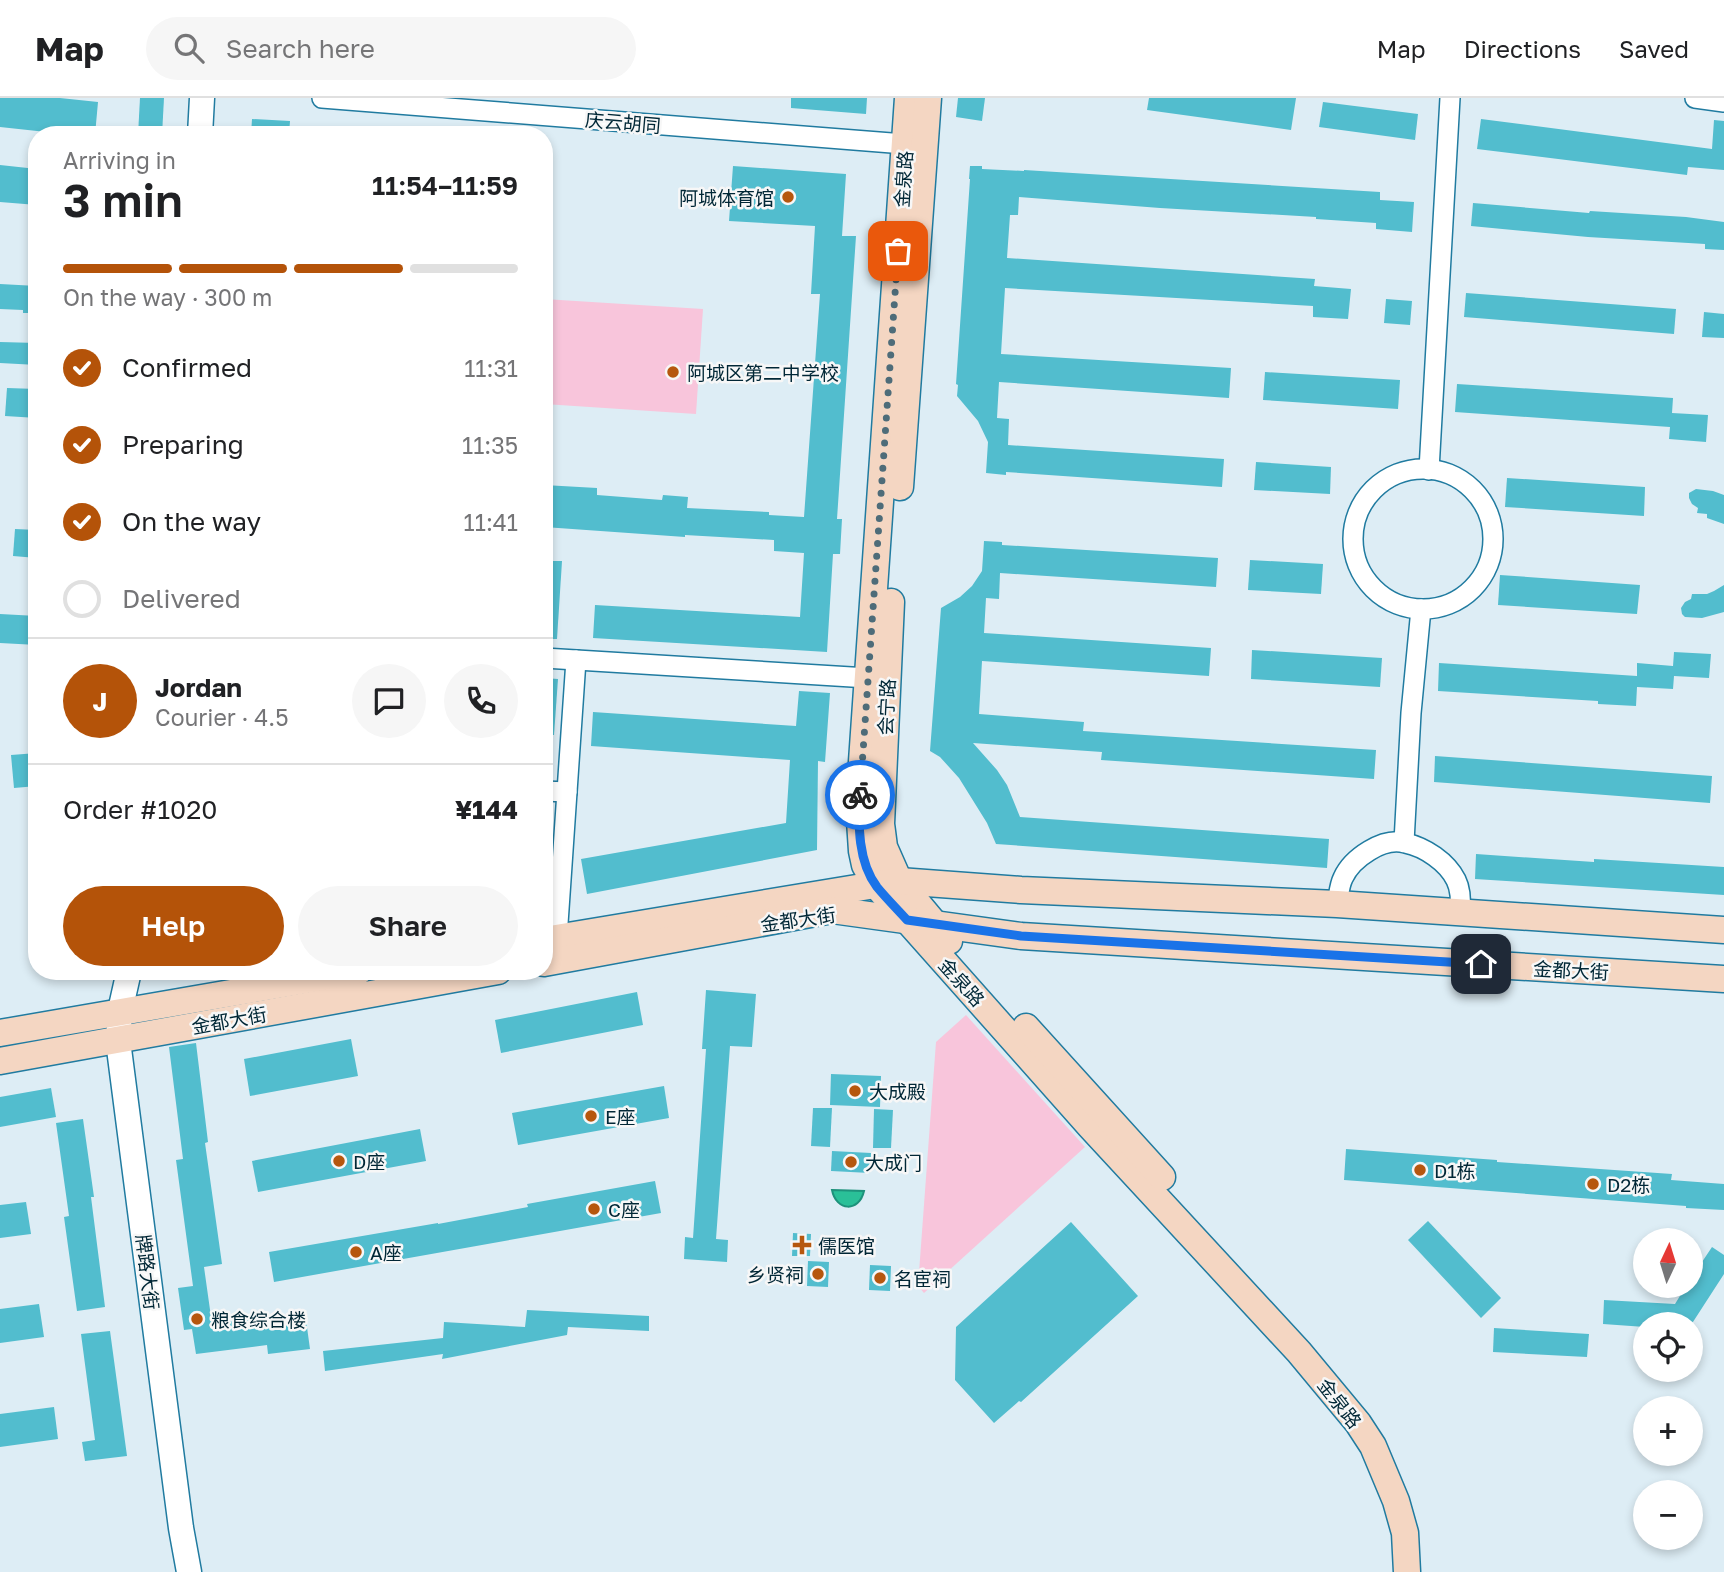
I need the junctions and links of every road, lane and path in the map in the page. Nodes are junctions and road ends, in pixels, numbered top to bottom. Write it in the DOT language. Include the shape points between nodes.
graph roads {
  1 [pos="202,98"];
  2 [pos="322,98"];
  3 [pos="908,98"];
  4 [pos="928,98"];
  5 [pos="1450,98"];
  6 [pos="200,126"];
  7 [pos="915,145"];
  8 [pos="1429,470"];
  9 [pos="1421,609"];
  10 [pos="553,659"];
  11 [pos="576,660"];
  12 [pos="868,678"];
  13 [pos="553,791"];
  14 [pos="567,792"];
  15 [pos="1404,842"];
  16 [pos="887,883"];
  17 [pos="1338,904"];
  18 [pos="1460,912"];
  19 [pos="907,920"];
  20 [pos="553,921"];
  21 [pos="934,923"];
  22 [pos="1724,930"];
  23 [pos="553,939"];
  24 [pos="553,961"];
  25 [pos="1724,979"];
  26 [pos="127,980"];
  27 [pos="305,980"];
  28 [pos="449,980"];
  29 [pos="120,1011"];
  30 [pos="0,1033"];
  31 [pos="118,1041"];
  32 [pos="0,1061"];
  33 [pos="189,1572"];
  34 [pos="1407,1572"];
  35 [pos="1424,1572"];
  1 -- 6 [label="street"];
  2 -- 7 [label="street, 庆云胡同"];
  3 -- 7 [label="main road, 金泉路"];
  4 -- 7 [label="main road, 会宁路"];
  5 -- 8 [label="street"];
  7 -- 12 [label="main road, 金泉路"];
  7 -- 16 [label="main road, 会宁路" via="881,824"];
  8 -- 9 [label="street" via="1454,477 1476,494 1489,517 1493,543 1486,569 1470,591 1447,605"];
  8 -- 9 [label="street" via="1401,473 1377,487 1360,509 1352,536 1356,563 1371,587 1394,603"];
  9 -- 15 [label="street"];
  10 -- 11 [label="street"];
  11 -- 12 [label="street"];
  11 -- 14 [label="street"];
  12 -- 16 [label="main road, 金泉路" via="860,829 865,864"];
  13 -- 14 [label="street"];
  14 -- 20 [label="street"];
  15 -- 17 [label="street" via="1360,856 1343,877"];
  15 -- 18 [label="street" via="1431,853 1445,866 1459,889"];
  16 -- 17 [label="main road, 金都大街"];
  16 -- 19 [label="main road, 金泉路"];
  16 -- 21 [label="main road, 会宁路"];
  16 -- 23 [label="main road, 金都大街"];
  17 -- 18 [label="main road, 金都大街"];
  18 -- 22 [label="main road, 金都大街"];
  19 -- 21 [label="main road, 金都大街"];
  19 -- 24 [label="main road, 金都大街" via="832,910"];
  19 -- 34 [label="main road, 金泉路" via="1358,1423 1396,1501 1405,1533"];
  21 -- 25 [label="main road, 金都大街" via="1021,936"];
  21 -- 35 [label="main road, 金泉路" via="1358,1398 1394,1452 1405,1479 1415,1506"];
  26 -- 29 [label="street, 牌路大街"];
  27 -- 29 [label="main road, 金都大街"];
  28 -- 31 [label="main road, 金都大街"];
  29 -- 30 [label="main road, 金都大街"];
  29 -- 31 [label="street, 牌路大街"];
  31 -- 32 [label="main road, 金都大街"];
  31 -- 33 [label="street, 牌路大街"];
}
